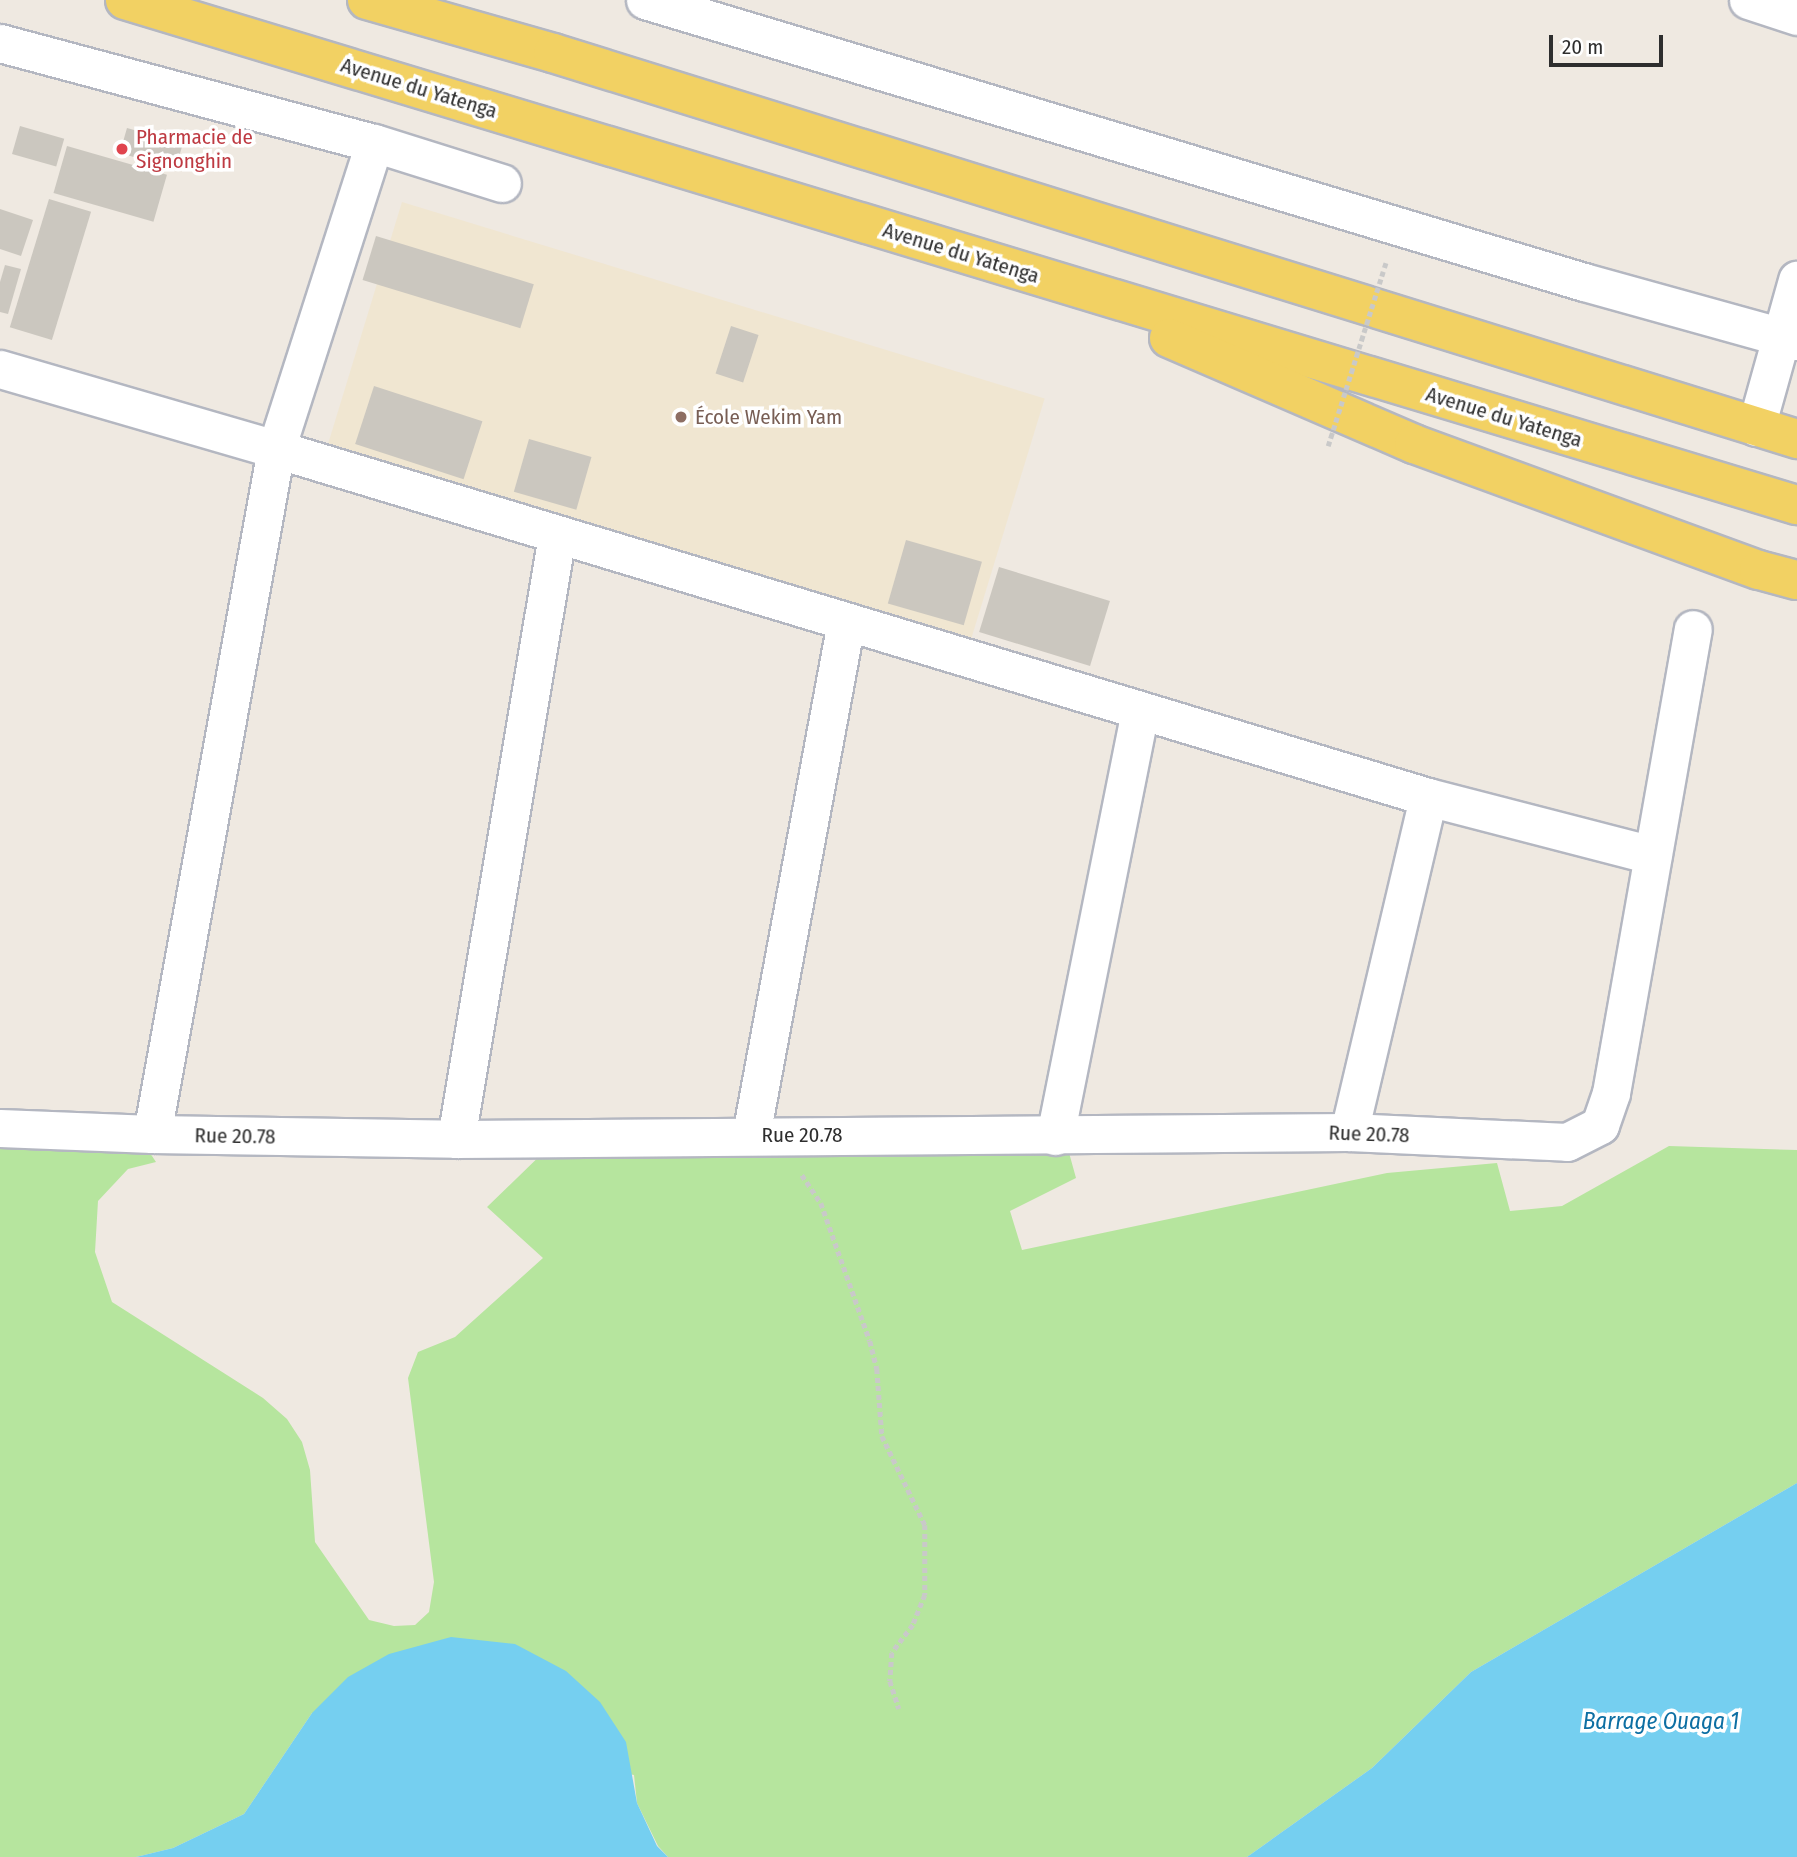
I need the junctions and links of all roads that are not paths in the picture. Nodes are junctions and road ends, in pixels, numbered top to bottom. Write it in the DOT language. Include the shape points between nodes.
graph roads {
  1 [pos="125,0"];
  2 [pos="367,0"];
  3 [pos="645,0"];
  4 [pos="1748,0"];
  5 [pos="1797,16"];
  6 [pos="0,43"];
  7 [pos="374,143"];
  8 [pos="502,183"];
  9 [pos="1003,266"];
  10 [pos="1797,279"];
  11 [pos="1789,339"];
  12 [pos="0,369"];
  13 [pos="1756,427"];
  14 [pos="1797,439"];
  15 [pos="276,449"];
  16 [pos="1797,505"];
  17 [pos="557,535"];
  18 [pos="1797,580"];
  19 [pos="846,622"];
  20 [pos="1693,629"];
  21 [pos="1140,710"];
  22 [pos="1428,797"];
  23 [pos="1653,855"];
  24 [pos="0,1128"];
  25 [pos="1349,1132"];
  26 [pos="152,1134"];
  27 [pos="751,1135"];
  28 [pos="1055,1136"];
  29 [pos="456,1139"];
  1 -- 9 [label="main road, Avenue du Yatenga"];
  2 -- 13 [label="main road" via="567,57"];
  3 -- 11 [label="street" via="1584,282"];
  4 -- 5 [label="street"];
  6 -- 7 [label="street"];
  7 -- 8 [label="street"];
  7 -- 15 [label="street"];
  9 -- 16 [label="main road, Avenue du Yatenga"];
  9 -- 18 [label="main road" via="1413,444"];
  10 -- 11 [label="street"];
  11 -- 13 [label="street"];
  12 -- 15 [label="street"];
  13 -- 14 [label="main road"];
  15 -- 17 [label="street"];
  15 -- 26 [label="street"];
  17 -- 19 [label="street"];
  17 -- 29 [label="street"];
  19 -- 21 [label="street"];
  19 -- 27 [label="street"];
  20 -- 23 [label="street"];
  21 -- 22 [label="street"];
  21 -- 28 [label="street"];
  22 -- 23 [label="street"];
  22 -- 25 [label="street"];
  23 -- 25 [label="street, Rue 20.78" via="1611,1093 1600,1125 1567,1142"];
  24 -- 26 [label="street, Rue 20.78"];
  25 -- 28 [label="street, Rue 20.78"];
  26 -- 29 [label="street, Rue 20.78"];
  27 -- 28 [label="street, Rue 20.78"];
  27 -- 29 [label="street, Rue 20.78"];
}
